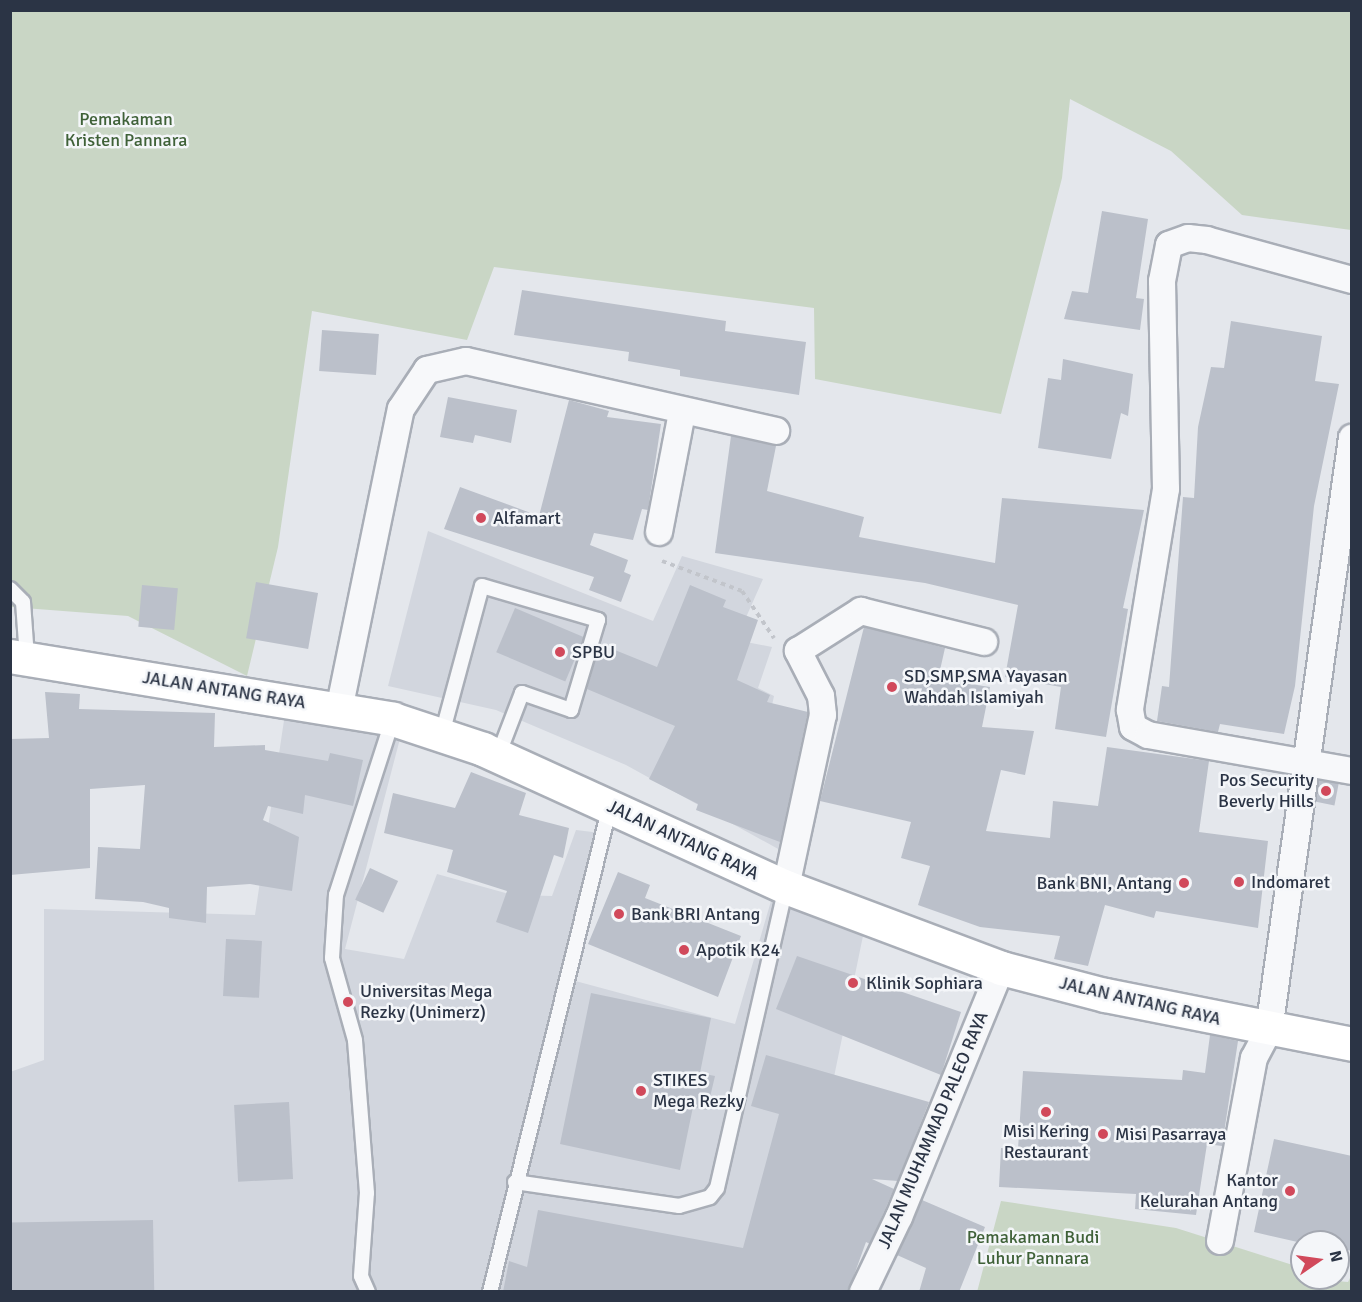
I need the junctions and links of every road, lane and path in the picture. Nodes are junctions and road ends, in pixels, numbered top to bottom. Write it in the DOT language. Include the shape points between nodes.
graph roads {
  1 [pos="1352,280"];
  2 [pos="682,412"];
  3 [pos="776,431"];
  4 [pos="1352,438"];
  5 [pos="659,532"];
  6 [pos="662,561"];
  7 [pos="10,589"];
  8 [pos="984,642"];
  9 [pos="798,651"];
  10 [pos="19,657"];
  11 [pos="339,710"];
  12 [pos="393,719"];
  13 [pos="442,734"];
  14 [pos="498,756"];
  15 [pos="1307,765"];
  16 [pos="1352,771"];
  17 [pos="610,806"];
  18 [pos="786,887"];
  19 [pos="1001,968"];
  20 [pos="1269,1030"];
  21 [pos="1352,1044"];
  22 [pos="515,1182"];
  23 [pos="1220,1241"];
  24 [pos="368,1292"];
  25 [pos="490,1292"];
  26 [pos="863,1292"];
  1 -- 15 [label="street" via="1188,238 1169,245 1162,281 1166,489 1131,723 1148,735"];
  2 -- 3 [label="street"];
  2 -- 5 [label="street"];
  2 -- 11 [label="street" via="466,362 427,370 401,409"];
  4 -- 15 [label="street"];
  6 -- 9 [label="path" via="742,591 775,639"];
  7 -- 10 [label="lane" via="25,609"];
  8 -- 9 [label="street" via="861,611"];
  9 -- 18 [label="street" via="821,696 823,716"];
  10 -- 11 [label="main road, JALAN ANTANG RAYA"];
  11 -- 12 [label="main road, JALAN ANTANG RAYA"];
  12 -- 13 [label="main road, JALAN ANTANG RAYA"];
  12 -- 24 [label="lane" via="336,895 332,958 356,1051 367,1192 361,1276"];
  13 -- 14 [label="main road, JALAN ANTANG RAYA"];
  13 -- 14 [label="lane" via="482,586 598,620 571,710 522,693"];
  14 -- 17 [label="main road, JALAN ANTANG RAYA"];
  15 -- 16 [label="street"];
  15 -- 20 [label="street"];
  17 -- 18 [label="main road, JALAN ANTANG RAYA"];
  17 -- 22 [label="lane"];
  18 -- 19 [label="main road, JALAN ANTANG RAYA"];
  18 -- 22 [label="lane" via="717,1188 710,1197 679,1206"];
  19 -- 20 [label="main road, JALAN ANTANG RAYA"];
  19 -- 26 [label="street, JALAN MUHAMMAD PALEO RAYA" via="899,1218"];
  20 -- 21 [label="main road, JALAN ANTANG RAYA"];
  20 -- 23 [label="street" via="1254,1058"];
  22 -- 25 [label="lane"];
}
